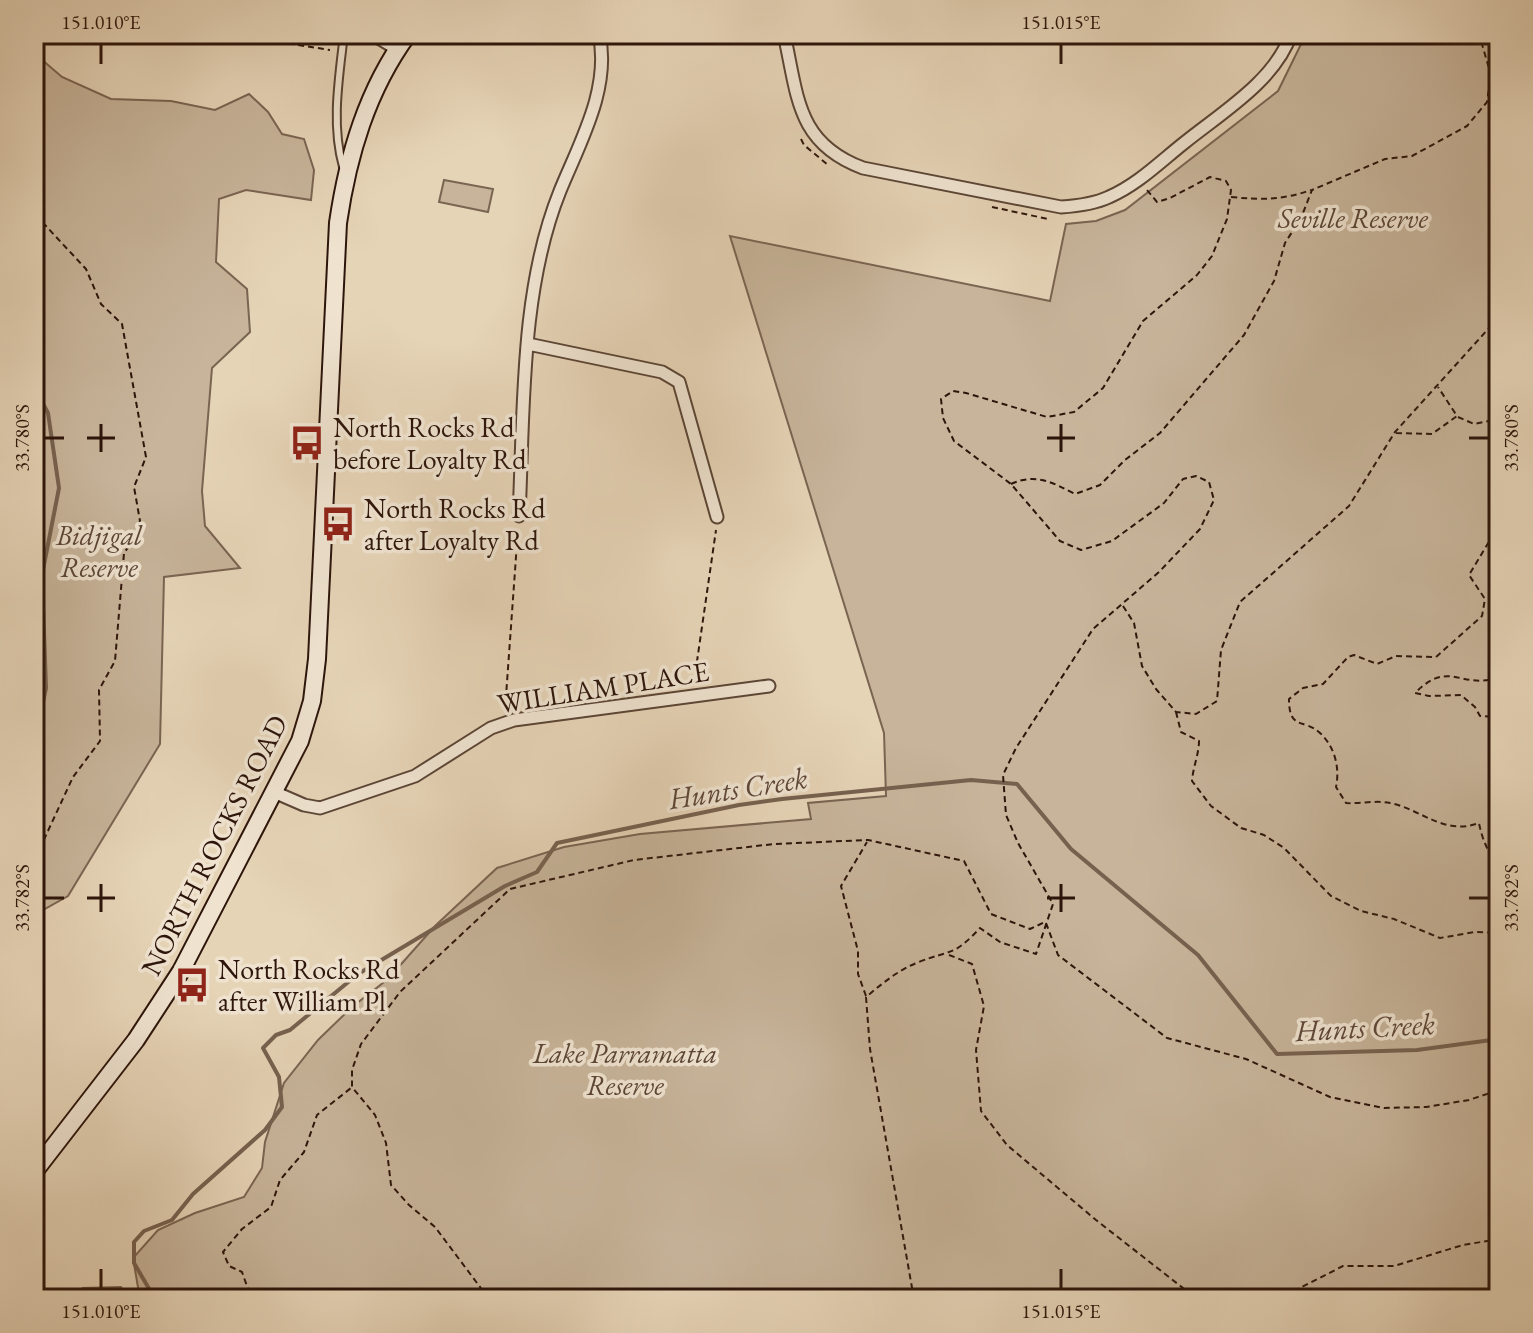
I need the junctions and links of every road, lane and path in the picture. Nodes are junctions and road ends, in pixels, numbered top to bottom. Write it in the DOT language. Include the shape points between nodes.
graph roads {
  1 [pos="229,34"];
  2 [pos="344,34"];
  3 [pos="372,34"];
  4 [pos="408,34"];
  5 [pos="599,34"];
  6 [pos="784,34"];
  7 [pos="1291,34"];
  8 [pos="1479,34"];
  9 [pos="397,49"];
  10 [pos="330,50"];
  11 [pos="345,174"];
  12 [pos="1141,178"];
  13 [pos="1312,190"];
  14 [pos="1230,197"];
  15 [pos="34,217"];
  16 [pos="1499,317"];
  17 [pos="528,344"];
  18 [pos="1437,385"];
  19 [pos="1457,416"];
  20 [pos="1499,419"];
  21 [pos="1395,432"];
  22 [pos="1011,484"];
  23 [pos="519,516"];
  24 [pos="717,517"];
  25 [pos="1499,525"];
  26 [pos="1123,605"];
  27 [pos="1499,677"];
  28 [pos="769,686"];
  29 [pos="692,697"];
  30 [pos="1176,712"];
  31 [pos="1499,722"];
  32 [pos="504,723"];
  33 [pos="274,792"];
  34 [pos="868,840"];
  35 [pos="34,861"];
  36 [pos="1499,866"];
  37 [pos="1046,922"];
  38 [pos="1499,933"];
  39 [pos="948,954"];
  40 [pos="866,997"];
  41 [pos="352,1087"];
  42 [pos="1499,1090"];
  43 [pos="34,1172"];
  44 [pos="1499,1239"];
  45 [pos="259,1299"];
  46 [pos="489,1299"];
  47 [pos="914,1299"];
  48 [pos="1197,1299"];
  49 [pos="1236,1299"];
  1 -- 10 [label="path"];
  2 -- 11 [label="lane" via="337,129"];
  3 -- 9 [label="street"];
  4 -- 9 [label="main road, NORTH ROCKS ROAD"];
  5 -- 17 [label="street" via="598,90 540,254"];
  6 -- 12 [label="street" via="808,125 824,147 847,162 1061,207 1109,197"];
  7 -- 12 [label="street" via="1252,87"];
  8 -- 13 [label="path" via="1491,75 1487,102 1467,126 1412,156 1385,159"];
  9 -- 11 [label="main road, NORTH ROCKS ROAD" via="367,106"];
  11 -- 33 [label="main road, NORTH ROCKS ROAD" via="338,223 315,682 307,722"];
  12 -- 14 [label="path" via="1157,202 1210,177 1226,181"];
  13 -- 14 [label="path" via="1266,201"];
  13 -- 22 [label="path" via="1285,243 1274,281 1244,335 1160,433 1100,485 1075,494 1039,478"];
  14 -- 22 [label="path" via="1212,256 1143,321 1103,388 1074,412 1047,417 953,391 941,399 954,441"];
  15 -- 35 [label="path" via="86,269 101,304 122,324 146,457 134,487 140,521 124,553 115,661 99,690 100,741 73,777"];
  16 -- 18 [label="path"];
  17 -- 23 [label="street"];
  17 -- 24 [label="street" via="662,372 679,382"];
  18 -- 19 [label="path"];
  18 -- 21 [label="path"];
  19 -- 20 [label="path" via="1474,424"];
  19 -- 21 [label="path" via="1432,434"];
  21 -- 30 [label="path" via="1349,506 1240,602 1221,650 1217,701 1196,714"];
  22 -- 26 [label="path" via="1060,541 1081,550 1112,541 1164,503 1183,479 1196,476 1209,482 1214,500 1200,529"];
  23 -- 32 [label="path"];
  24 -- 29 [label="path"];
  25 -- 36 [label="path" via="1469,575 1485,599 1482,616 1436,657 1396,656 1377,664 1354,655 1323,684 1303,688 1289,699 1294,721 1320,732 1334,755 1336,787 1346,803 1389,803 1439,825 1479,823"];
  26 -- 30 [label="path" via="1134,623 1142,666"];
  26 -- 37 [label="path" via="1093,629 1003,775 1006,815 1053,904"];
  27 -- 31 [label="path" via="1473,682 1453,675 1428,679 1415,693 1461,695 1480,716"];
  28 -- 29 [label="street, WILLIAM PLACE"];
  29 -- 32 [label="street, WILLIAM PLACE"];
  30 -- 38 [label="path" via="1181,732 1199,741 1192,781 1211,806 1241,828 1284,848 1331,896 1440,938"];
  32 -- 33 [label="street, WILLIAM PLACE" via="415,776 331,805 304,805"];
  33 -- 43 [label="main road, NORTH ROCKS ROAD" via="160,1005"];
  34 -- 37 [label="path" via="964,861 991,914 1030,929"];
  34 -- 40 [label="path" via="841,886"];
  34 -- 41 [label="path" via="774,844 634,860 510,889 400,992 361,1044"];
  37 -- 39 [label="path" via="1036,954 1000,942 980,928"];
  37 -- 42 [label="path" via="1058,955 1167,1038 1246,1059 1330,1097 1384,1108 1426,1107"];
  39 -- 40 [label="path" via="891,976"];
  39 -- 48 [label="path" via="972,964 984,1006 976,1050 981,1111 1007,1145"];
  40 -- 47 [label="path" via="870,1049"];
  41 -- 45 [label="path" via="317,1115 304,1152 280,1180 271,1207 223,1252"];
  41 -- 46 [label="path" via="375,1115 386,1143 391,1185 435,1227"];
  44 -- 49 [label="path" via="1394,1266 1343,1266 1298,1289 1264,1289"];
}
